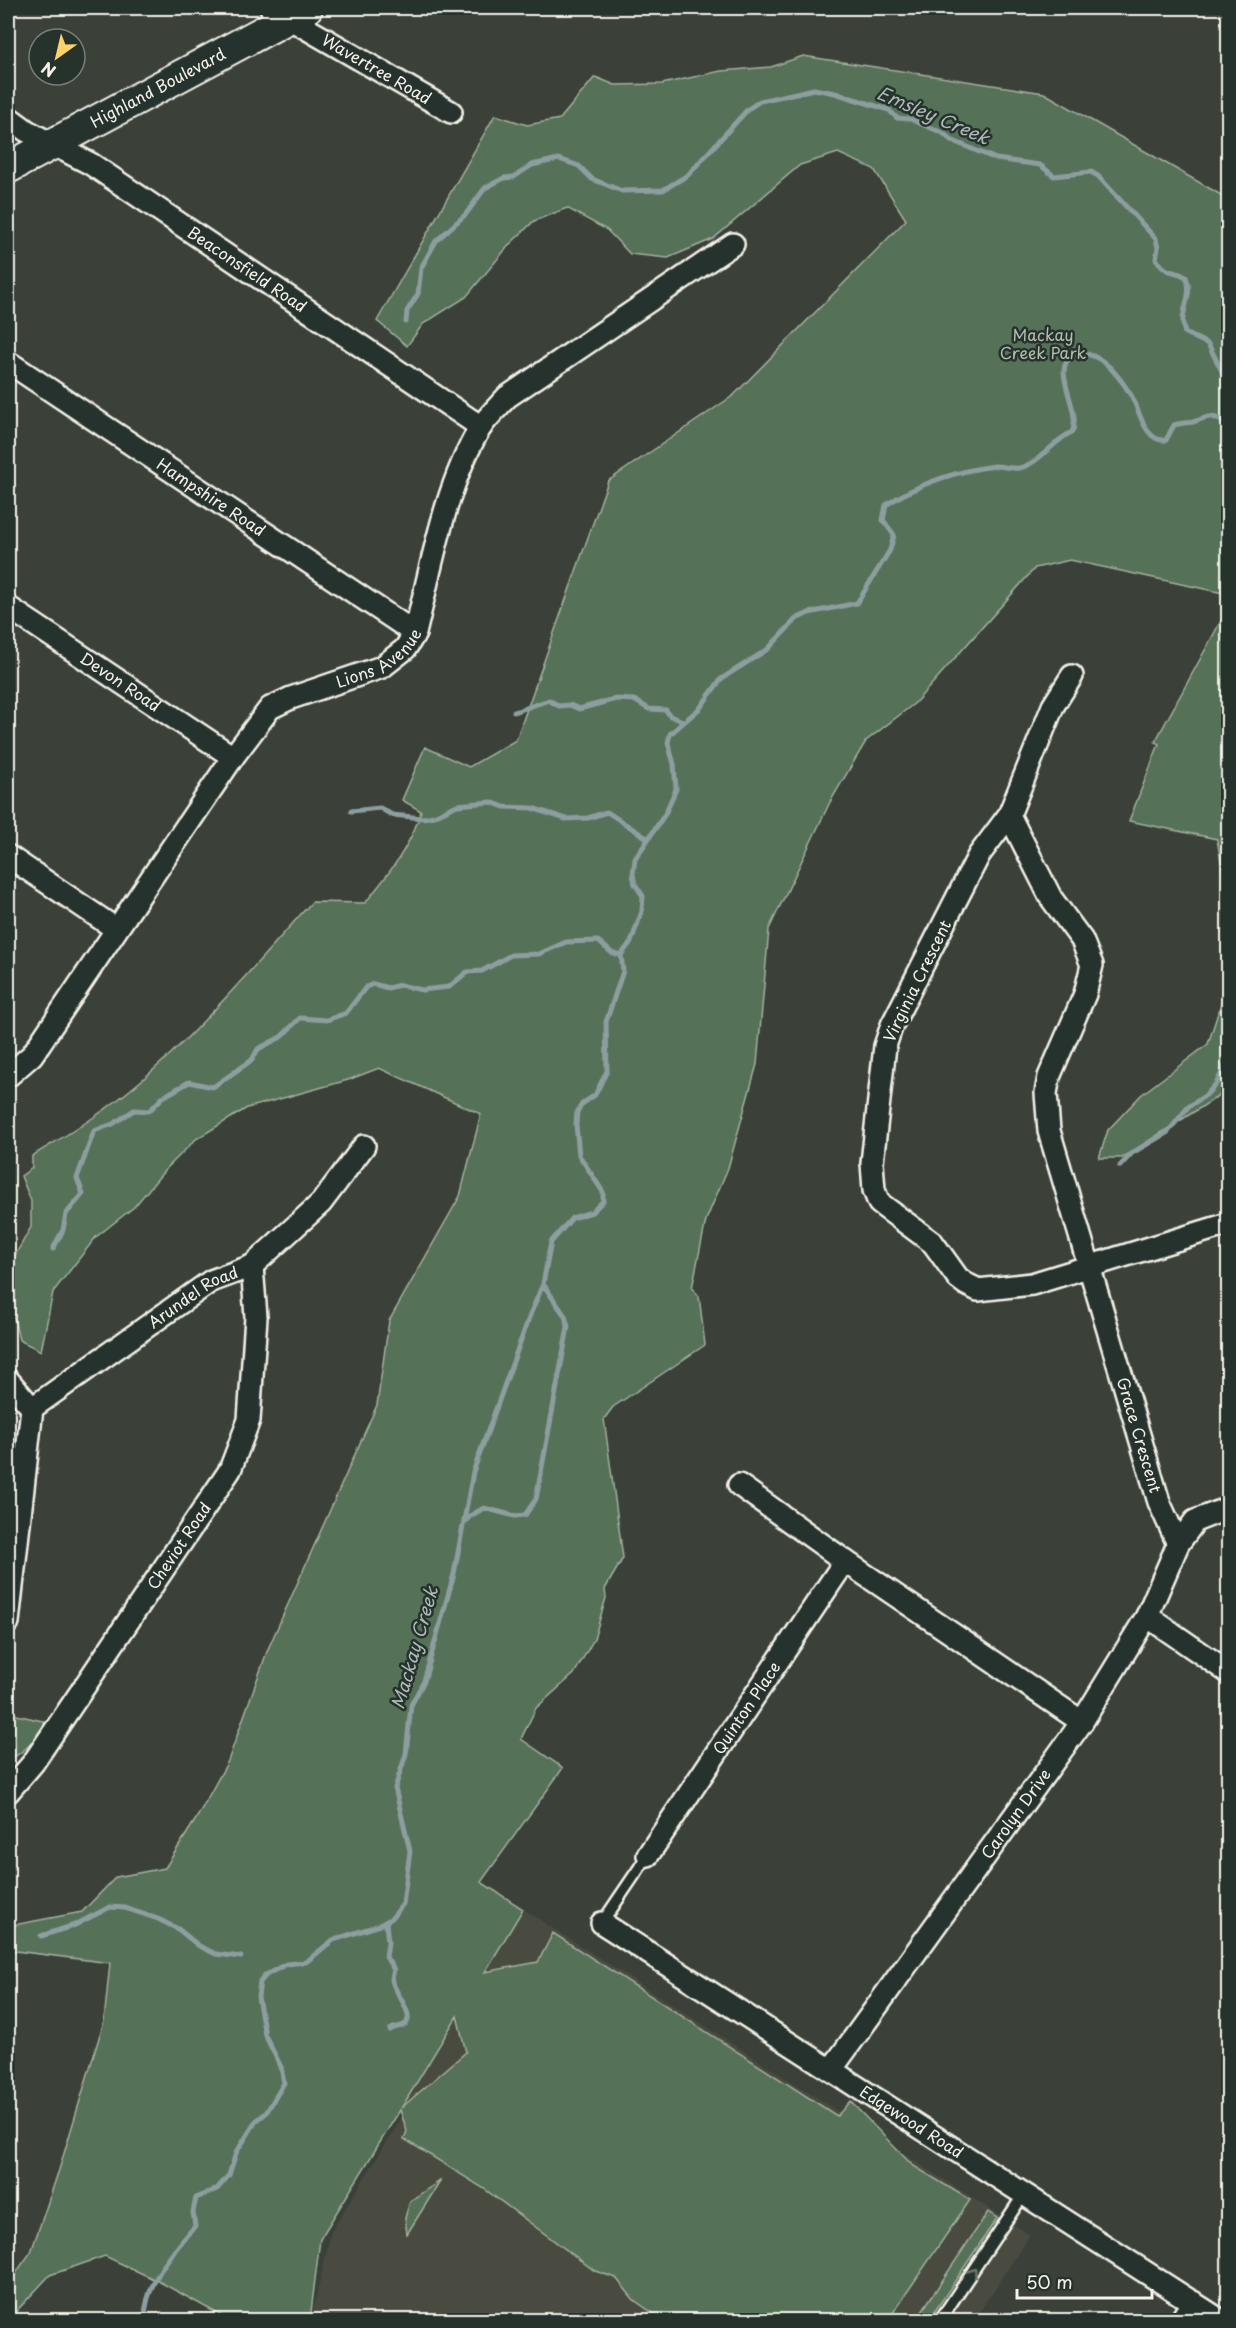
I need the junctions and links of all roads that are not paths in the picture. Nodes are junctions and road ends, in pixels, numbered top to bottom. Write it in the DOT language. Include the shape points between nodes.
graph roads {
  1 [pos="288,11"];
  2 [pos="451,112"];
  3 [pos="8,117"];
  4 [pos="53,144"];
  5 [pos="8,168"];
  6 [pos="733,244"];
  7 [pos="8,362"];
  8 [pos="481,427"];
  9 [pos="8,607"];
  10 [pos="415,633"];
  11 [pos="1072,676"];
  12 [pos="233,757"];
  13 [pos="1009,815"];
  14 [pos="8,856"];
  15 [pos="117,929"];
  16 [pos="8,1076"];
  17 [pos="364,1146"];
  18 [pos="1228,1224"];
  19 [pos="1088,1265"];
  20 [pos="252,1266"];
  21 [pos="8,1380"];
  22 [pos="32,1408"];
  23 [pos="739,1485"];
  24 [pos="1228,1508"];
  25 [pos="1178,1544"];
  26 [pos="845,1561"];
  27 [pos="1147,1616"];
  28 [pos="8,1622"];
  29 [pos="1228,1672"];
  30 [pos="1082,1722"];
  31 [pos="8,1792"];
  32 [pos="648,1856"];
  33 [pos="602,1923"];
  34 [pos="831,2070"];
  35 [pos="1024,2194"];
  36 [pos="1194,2302"];
  37 [pos="940,2320"];
  38 [pos="1181,2320"];
  39 [pos="1220,2320"];
  1 -- 2 [label="street, Wavertree Road"];
  1 -- 4 [label="street, Highland Boulevard"];
  3 -- 4 [label="street, Beaconsfield Road"];
  4 -- 5 [label="street, Highland Boulevard"];
  4 -- 8 [label="street, Beaconsfield Road" via="92,164"];
  6 -- 8 [label="street, Lions Avenue" via="507,397"];
  7 -- 10 [label="street, Hampshire Road"];
  8 -- 10 [label="street, Lions Avenue" via="447,509"];
  9 -- 12 [label="street, Devon Road"];
  10 -- 12 [label="street, Lions Avenue" via="405,650 382,667 270,708"];
  11 -- 13 [label="street, Virginia Crescent" via="1053,706"];
  12 -- 15 [label="street, Lions Avenue"];
  13 -- 19 [label="street" via="1051,898 1082,940 1092,964 1089,983 1046,1093 1049,1131"];
  13 -- 19 [label="street, Virginia Crescent" via="979,855 892,1025 885,1046 877,1116 872,1163 874,1190 879,1203 933,1243 958,1278 978,1290 1032,1284"];
  14 -- 15 [label="street"];
  15 -- 16 [label="street, Lions Avenue" via="32,1055"];
  17 -- 20 [label="street, Arundel Road" via="321,1203"];
  18 -- 19 [label="street, Virginia Crescent"];
  19 -- 25 [label="street, Grace Crescent" via="1159,1502"];
  20 -- 22 [label="street, Arundel Road" via="211,1281"];
  20 -- 31 [label="street, Cheviot Road" via="256,1317 249,1420 230,1470 33,1763"];
  21 -- 22 [label="street"];
  22 -- 28 [label="street"];
  23 -- 26 [label="street"];
  24 -- 25 [label="street" via="1195,1521"];
  25 -- 27 [label="street, Carolyn Drive"];
  26 -- 30 [label="street"];
  26 -- 32 [label="street, Quinton Place"];
  27 -- 29 [label="street"];
  27 -- 30 [label="street, Carolyn Drive"];
  30 -- 34 [label="street, Carolyn Drive"];
  32 -- 33 [label="lane"];
  33 -- 34 [label="street, Edgewood Road"];
  34 -- 35 [label="street, Edgewood Road"];
  35 -- 36 [label="street, Edgewood Road"];
  37 -- 35 [label="lane, one-way"];
  36 -- 38 [label="street"];
  36 -- 39 [label="street, Edgewood Road"];
}
